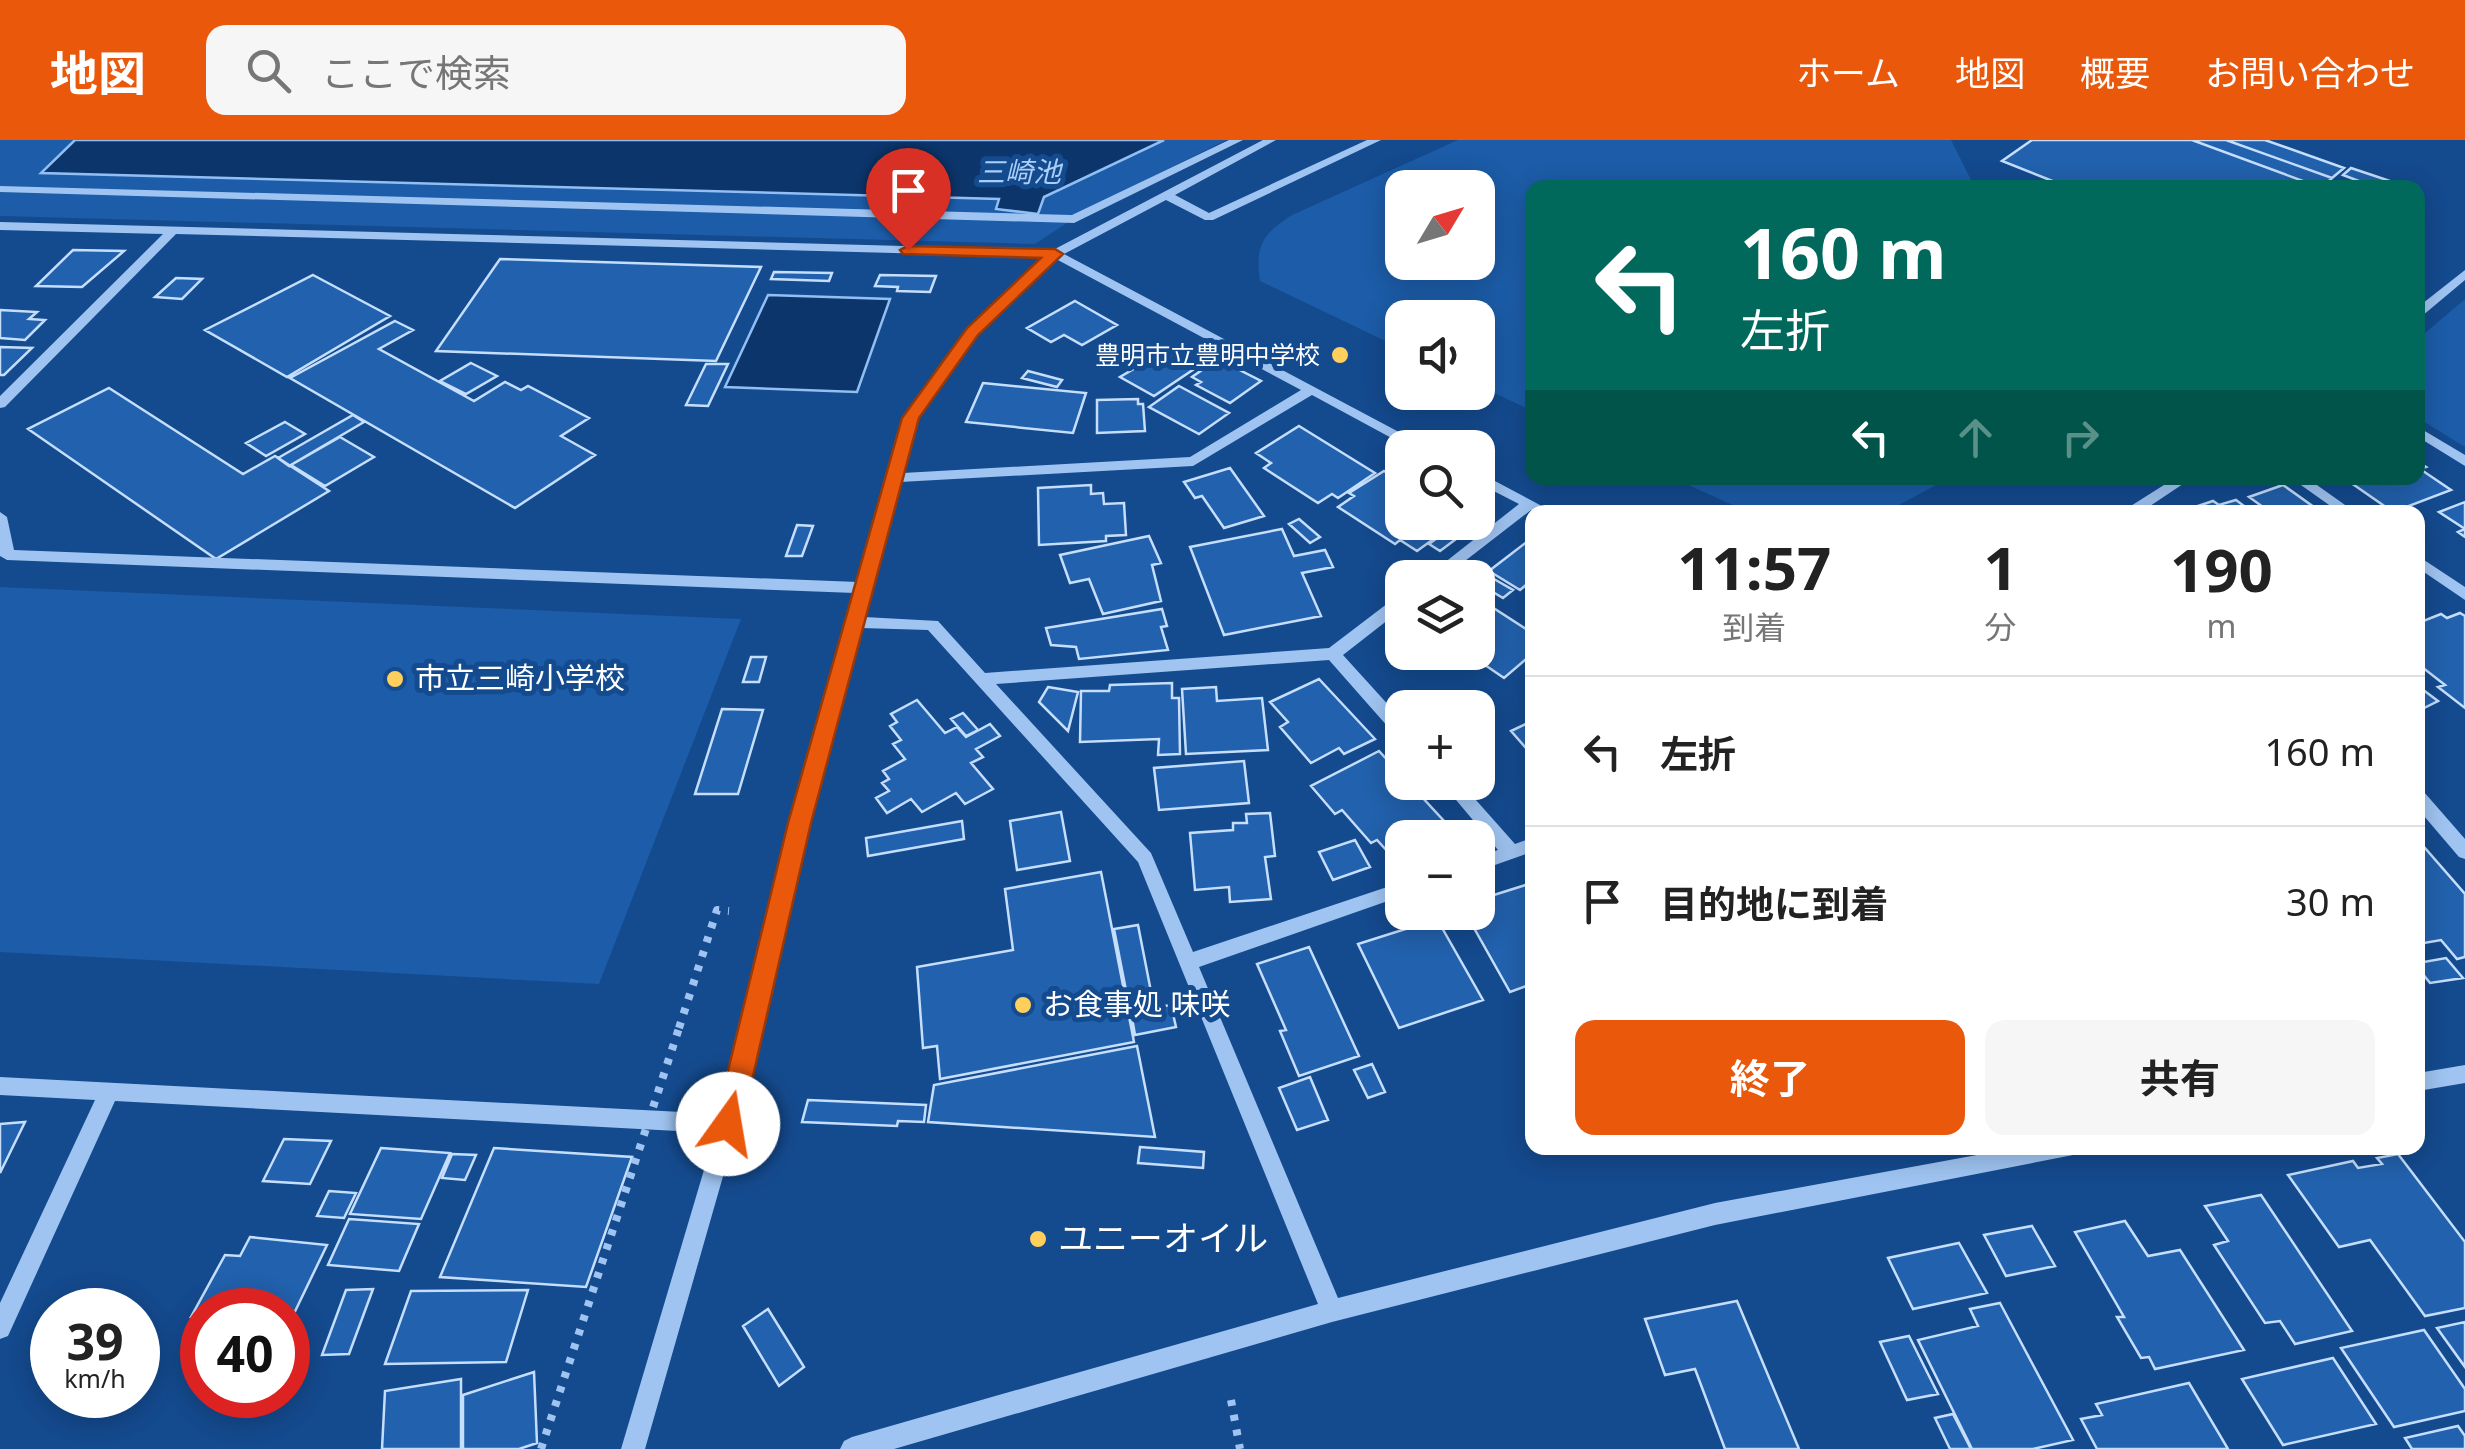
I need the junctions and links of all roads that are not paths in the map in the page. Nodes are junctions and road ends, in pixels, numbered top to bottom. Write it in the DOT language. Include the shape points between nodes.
graph roads {
  1 [pos="1238,140"];
  2 [pos="1271,140"];
  3 [pos="1376,140"];
  4 [pos="0,190"];
  5 [pos="1164,194"];
  6 [pos="0,226"];
  7 [pos="171,233"];
  8 [pos="1055,254"];
  9 [pos="2465,274"];
  10 [pos="2425,307"];
  11 [pos="1312,389"];
  12 [pos="1,402"];
  13 [pos="1388,430"];
  14 [pos="2425,435"];
  15 [pos="2465,461"];
  16 [pos="895,478"];
  17 [pos="1495,485"];
  18 [pos="2174,485"];
  19 [pos="2308,485"];
  20 [pos="1529,504"];
  21 [pos="2142,505"];
  22 [pos="2338,505"];
  23 [pos="1525,507"];
  24 [pos="0,517"];
  25 [pos="1456,560"];
  26 [pos="2425,566"];
  27 [pos="865,588"];
  28 [pos="2465,595"];
  29 [pos="1385,614"];
  30 [pos="856,622"];
  31 [pos="1333,654"];
  32 [pos="981,679"];
  33 [pos="1385,712"];
  34 [pos="1464,800"];
  35 [pos="2425,806"];
  36 [pos="1525,847"];
  37 [pos="1511,852"];
  38 [pos="2465,852"];
  39 [pos="1495,858"];
  40 [pos="1385,895"];
  41 [pos="1189,962"];
  42 [pos="2465,1074"];
  43 [pos="2425,1081"];
  44 [pos="0,1086"];
  45 [pos="110,1091"];
  46 [pos="728,1124"];
  47 [pos="2029,1155"];
  48 [pos="1332,1311"];
  49 [pos="0,1328"];
  50 [pos="632,1449"];
  51 [pos="852,1449"];
  1 -- 4 [label="street" via="1074,219"];
  2 -- 5 [label="street"];
  3 -- 5 [label="street" via="1210,218"];
  5 -- 8 [label="street"];
  6 -- 7 [label="street"];
  7 -- 8 [label="street"];
  7 -- 12 [label="street"];
  8 -- 11 [label="street"];
  8 -- 16 [label="street" via="962,346 910,418"];
  9 -- 10 [label="street"];
  11 -- 13 [label="street"];
  11 -- 16 [label="street" via="1194,461"];
  14 -- 15 [label="street"];
  16 -- 27 [label="street"];
  17 -- 20 [label="street"];
  18 -- 21 [label="street"];
  19 -- 22 [label="street"];
  23 -- 25 [label="street"];
  24 -- 27 [label="street" via="7,555"];
  26 -- 28 [label="street"];
  27 -- 30 [label="street"];
  29 -- 31 [label="street"];
  30 -- 32 [label="street" via="932,625"];
  30 -- 46 [label="street"];
  31 -- 32 [label="street"];
  31 -- 33 [label="street"];
  32 -- 41 [label="street" via="1145,858"];
  34 -- 37 [label="street"];
  35 -- 38 [label="street"];
  36 -- 37 [label="street"];
  37 -- 39 [label="street"];
  40 -- 41 [label="street"];
  41 -- 48 [label="street"];
  42 -- 43 [label="street"];
  44 -- 45 [label="street"];
  45 -- 46 [label="street"];
  45 -- 49 [label="street"];
  46 -- 50 [label="street"];
  47 -- 48 [label="street" via="1715,1214"];
  48 -- 51 [label="street"];
}
